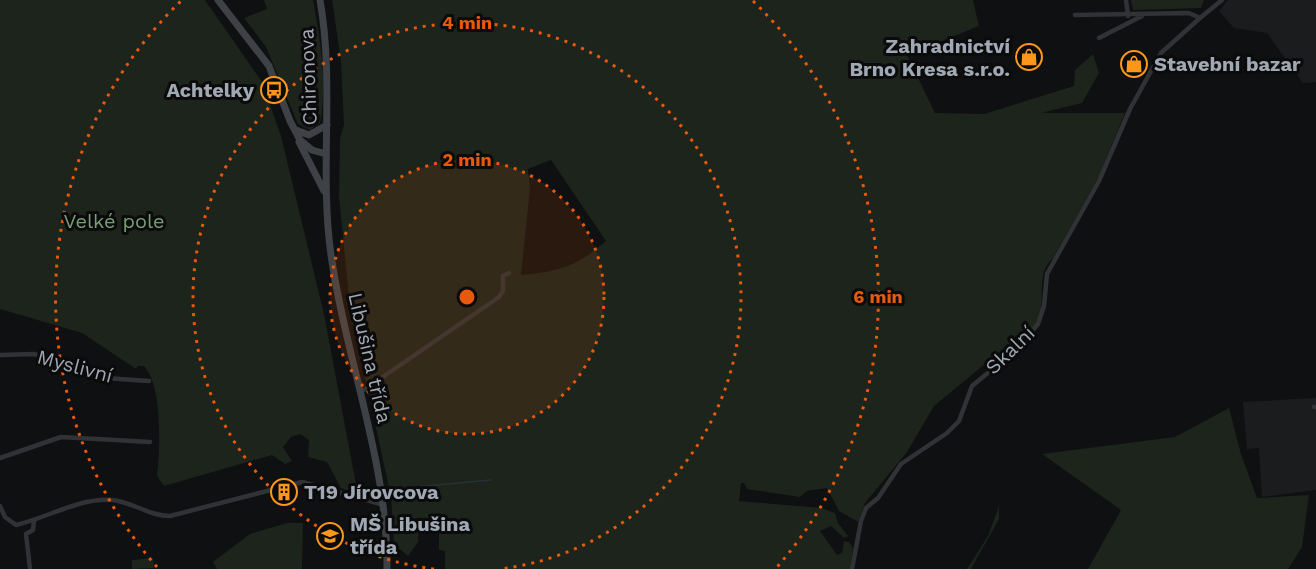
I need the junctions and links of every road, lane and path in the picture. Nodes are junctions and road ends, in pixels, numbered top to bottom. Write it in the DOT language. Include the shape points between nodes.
graph roads {
  1 [pos="218,0"];
  2 [pos="320,0"];
  3 [pos="1126,0"];
  4 [pos="1222,0"];
  5 [pos="1075,15"];
  6 [pos="1144,15"];
  7 [pos="1128,16"];
  8 [pos="1200,18"];
  9 [pos="1099,38"];
  10 [pos="327,125"];
  11 [pos="293,127"];
  12 [pos="326,154"];
  13 [pos="327,199"];
  14 [pos="509,273"];
  15 [pos="0,355"];
  16 [pos="149,381"];
  17 [pos="361,392"];
  18 [pos="150,442"];
  19 [pos="0,459"];
  20 [pos="0,506"];
  21 [pos="385,506"];
  22 [pos="33,521"];
  23 [pos="30,569"];
  24 [pos="387,569"];
  25 [pos="852,569"];
  1 -- 11 [label="street" via="270,66"];
  2 -- 10 [label="street, Chironova" via="328,56"];
  3 -- 7 [label="street"];
  4 -- 8 [label="street, Skalní"];
  5 -- 7 [label="street"];
  6 -- 7 [label="street"];
  6 -- 8 [label="street" via="1189,13"];
  6 -- 9 [label="street"];
  8 -- 25 [label="street, Skalní" via="1161,53 1130,109 1099,181 1047,274 1042,315 1035,329 972,386 959,421 901,464 878,498 866,508"];
  10 -- 11 [label="street" via="309,135"];
  10 -- 12 [label="street, Chironova"];
  11 -- 12 [label="street" via="305,146"];
  11 -- 13 [label="street"];
  12 -- 13 [label="street, Libušina třída"];
  13 -- 17 [label="street, Libušina třída" via="336,279"];
  14 -- 17 [label="street" via="503,276 499,297"];
  15 -- 16 [label="street, Myslivní" via="34,354 105,378"];
  17 -- 21 [label="street, Libušina třída"];
  18 -- 19 [label="street" via="61,437"];
  20 -- 22 [label="street" via="16,525"];
  21 -- 22 [label="street" via="302,482 170,516 153,515 112,500 92,501"];
  21 -- 24 [label="street, Libušina třída"];
  22 -- 23 [label="street" via="33,530 26,534"];
}
